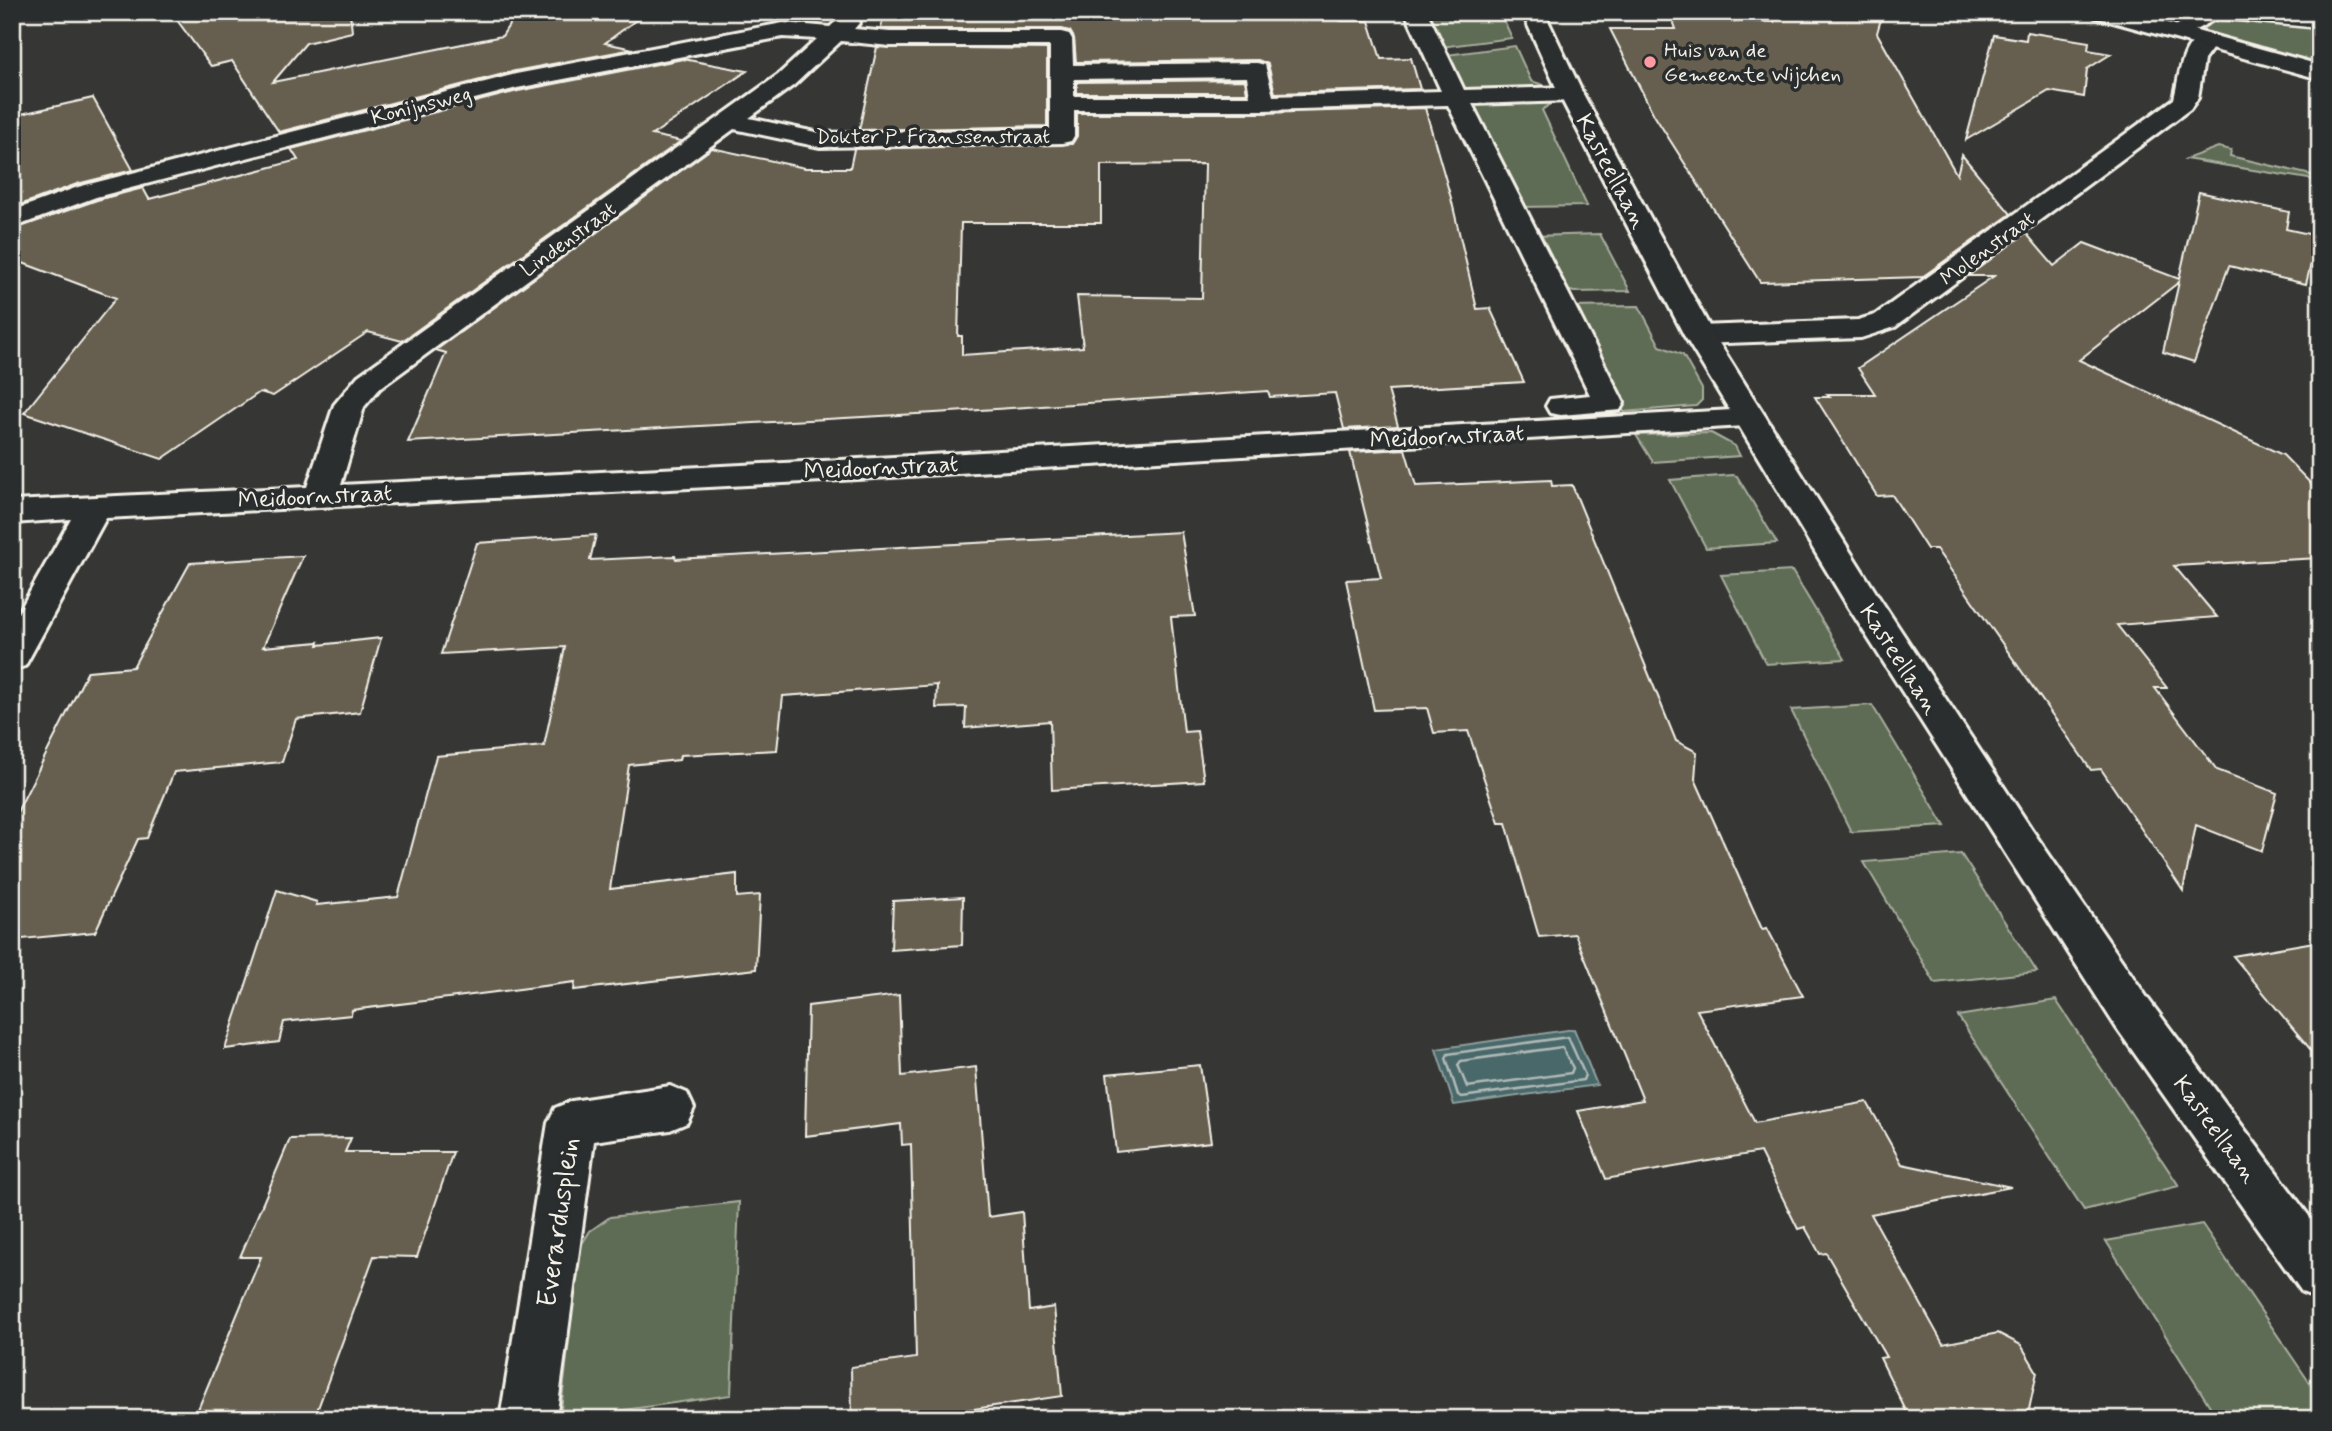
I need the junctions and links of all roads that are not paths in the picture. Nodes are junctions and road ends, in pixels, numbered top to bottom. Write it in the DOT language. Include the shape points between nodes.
graph roads {
  1 [pos="860,12"];
  2 [pos="1416,12"];
  3 [pos="1532,12"];
  4 [pos="2103,12"];
  5 [pos="2213,12"];
  6 [pos="2220,12"];
  7 [pos="2320,22"];
  8 [pos="2177,32"];
  9 [pos="838,33"];
  10 [pos="2207,41"];
  11 [pos="1062,72"];
  12 [pos="2320,72"];
  13 [pos="1570,94"];
  14 [pos="1456,97"];
  15 [pos="1062,103"];
  16 [pos="1263,103"];
  17 [pos="731,121"];
  18 [pos="12,220"];
  19 [pos="1699,335"];
  20 [pos="1536,407"];
  21 [pos="1750,418"];
  22 [pos="321,496"];
  23 [pos="93,510"];
  24 [pos="12,512"];
  25 [pos="12,657"];
  26 [pos="670,1108"];
  27 [pos="2320,1274"];
  28 [pos="528,1419"];
  1 -- 9 [label="street, Lindenstraat"];
  2 -- 14 [label="street"];
  3 -- 13 [label="street, Kasteellaan"];
  4 -- 8 [label="street"];
  5 -- 8 [label="lane"];
  6 -- 7 [label="lane"];
  8 -- 10 [label="street"];
  9 -- 11 [label="street, Dokter P. Franssenstraat" via="899,40 1061,39"];
  9 -- 17 [label="street, Lindenstraat"];
  9 -- 18 [label="street, Konijnsweg" via="783,30 516,81 87,191"];
  10 -- 12 [label="street"];
  10 -- 19 [label="street, Molenstraat" via="2193,59 2186,98 1885,321 1861,329"];
  11 -- 15 [label="street, Dokter P. Franssenstraat"];
  11 -- 16 [label="street" via="1257,70"];
  13 -- 14 [label="street, Dokter P. Franssenstraat"];
  13 -- 19 [label="street, Kasteellaan"];
  14 -- 16 [label="street, Dokter P. Franssenstraat"];
  14 -- 20 [label="street" via="1609,403"];
  15 -- 16 [label="street, Dokter P. Franssenstraat"];
  15 -- 17 [label="street, Dokter P. Franssenstraat" via="1062,136 820,140"];
  17 -- 22 [label="street, Lindenstraat" via="369,382 349,405"];
  19 -- 21 [label="street, Kasteellaan"];
  21 -- 22 [label="street, Meidoornstraat"];
  21 -- 27 [label="street, Kasteellaan" via="2017,841 2132,1013"];
  22 -- 23 [label="street, Meidoornstraat"];
  23 -- 24 [label="street, Meidoornstraat"];
  23 -- 25 [label="street"];
  26 -- 28 [label="street, Everardusplein" via="572,1123"];
}
